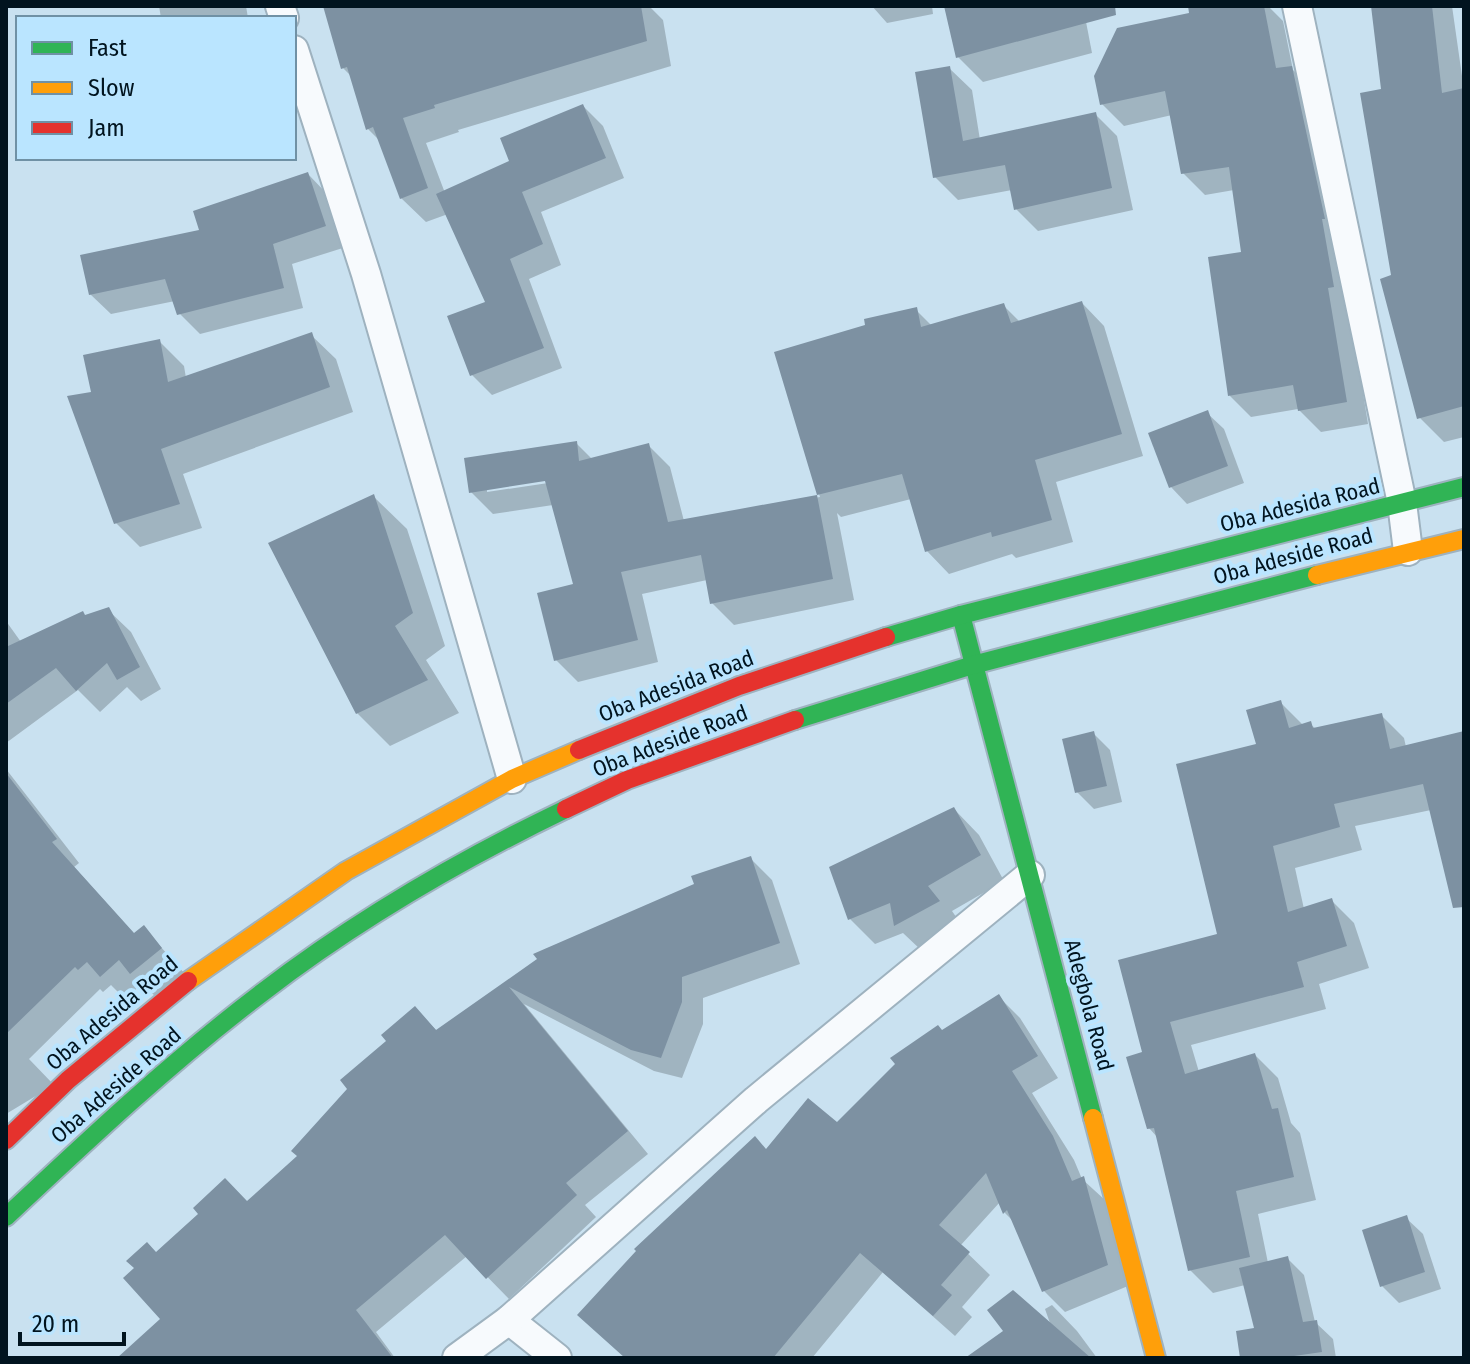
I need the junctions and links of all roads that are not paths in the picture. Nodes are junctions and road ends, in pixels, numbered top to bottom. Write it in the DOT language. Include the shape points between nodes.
graph roads {
  1 [pos="1297,6"];
  2 [pos="296,56"];
  3 [pos="1464,487"];
  4 [pos="1402,503"];
  5 [pos="1464,539"];
  6 [pos="1408,551"];
  7 [pos="961,615"];
  8 [pos="973,665"];
  9 [pos="512,779"];
  10 [pos="1030,875"];
  11 [pos="6,1140"];
  12 [pos="6,1217"];
  13 [pos="509,1320"];
  14 [pos="457,1358"];
  15 [pos="557,1358"];
  16 [pos="1156,1358"];
  1 -- 4 [label="street"];
  2 -- 9 [label="street" via="366,274"];
  3 -- 4 [label="main road, Oba Adesida Road"];
  4 -- 6 [label="street"];
  4 -- 7 [label="main road, Oba Adesida Road"];
  5 -- 6 [label="main road, Oba Adeside Road"];
  6 -- 8 [label="main road, Oba Adeside Road"];
  7 -- 8 [label="main road, Adegbola Road"];
  7 -- 9 [label="main road, Oba Adesida Road" via="739,686"];
  8 -- 10 [label="main road, Adegbola Road"];
  8 -- 12 [label="main road, Oba Adeside Road" via="818,712 627,780 504,839 360,923 263,992 134,1098"];
  9 -- 11 [label="main road, Oba Adesida Road" via="346,871 201,970 68,1080"];
  10 -- 13 [label="street" via="756,1100"];
  10 -- 16 [label="main road, Adegbola Road"];
  13 -- 14 [label="street"];
  13 -- 15 [label="street"];
}
